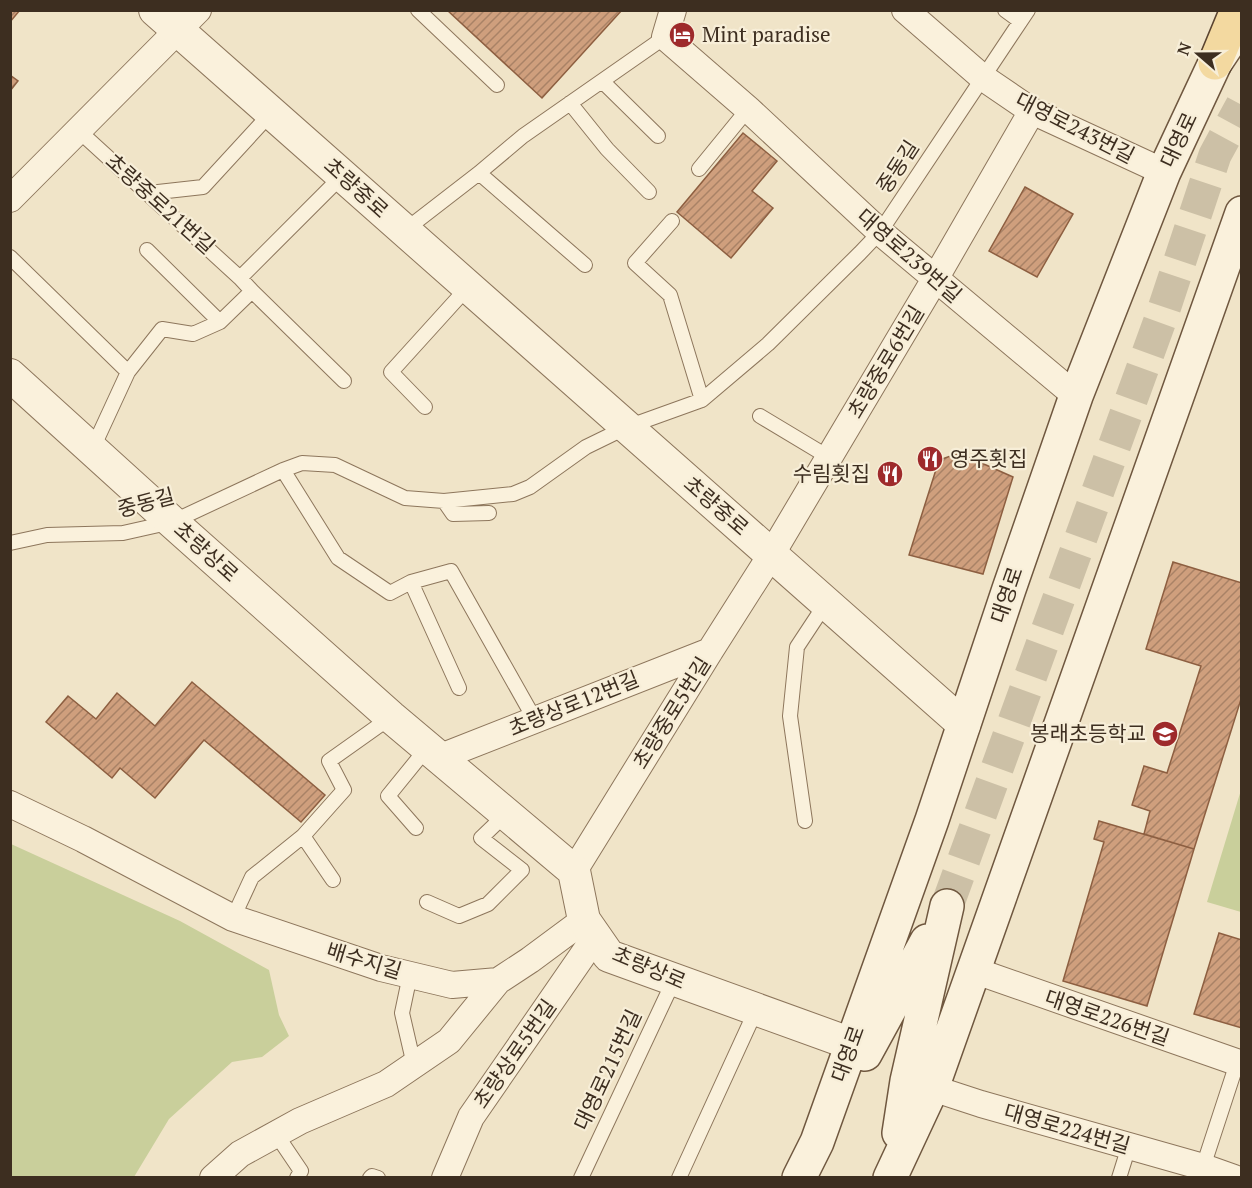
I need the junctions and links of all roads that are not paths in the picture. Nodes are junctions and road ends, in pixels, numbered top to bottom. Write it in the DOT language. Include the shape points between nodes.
graph roads {
  1 [pos="155,10"];
  2 [pos="418,10"];
  3 [pos="673,10"];
  4 [pos="904,10"];
  5 [pos="1005,10"];
  6 [pos="1237,10"];
  7 [pos="1024,16"];
  8 [pos="188,21"];
  9 [pos="1242,23"];
  10 [pos="665,37"];
  11 [pos="1215,63"];
  12 [pos="982,77"];
  13 [pos="603,81"];
  14 [pos="497,85"];
  15 [pos="570,103"];
  16 [pos="748,109"];
  17 [pos="1032,111"];
  18 [pos="271,113"];
  19 [pos="79,131"];
  20 [pos="658,136"];
  21 [pos="699,169"];
  22 [pos="479,172"];
  23 [pos="1164,172"];
  24 [pos="342,176"];
  25 [pos="649,192"];
  26 [pos="149,193"];
  27 [pos="10,199"];
  28 [pos="1240,219"];
  29 [pos="672,221"];
  30 [pos="404,231"];
  31 [pos="880,232"];
  32 [pos="147,250"];
  33 [pos="10,257"];
  34 [pos="585,265"];
  35 [pos="240,278"];
  36 [pos="935,279"];
  37 [pos="468,287"];
  38 [pos="252,291"];
  39 [pos="220,322"];
  40 [pos="128,372"];
  41 [pos="344,381"];
  42 [pos="14,386"];
  43 [pos="1076,396"];
  44 [pos="702,400"];
  45 [pos="425,407"];
  46 [pos="760,416"];
  47 [pos="627,427"];
  48 [pos="92,450"];
  49 [pos="830,458"];
  50 [pos="283,470"];
  51 [pos="444,501"];
  52 [pos="489,513"];
  53 [pos="172,522"];
  54 [pos="10,543"];
  55 [pos="771,555"];
  56 [pos="411,582"];
  57 [pos="826,603"];
  58 [pos="710,651"];
  59 [pos="459,688"];
  60 [pos="391,717"];
  61 [pos="536,720"];
  62 [pos="964,725"];
  63 [pos="433,753"];
  64 [pos="10,804"];
  65 [pos="506,814"];
  66 [pos="805,821"];
  67 [pos="416,828"];
  68 [pos="303,836"];
  69 [pos="574,871"];
  70 [pos="333,880"];
  71 [pos="427,902"];
  72 [pos="233,918"];
  73 [pos="590,928"];
  74 [pos="974,970"];
  75 [pos="410,975"];
  76 [pos="674,980"];
  77 [pos="498,981"];
  78 [pos="756,1010"];
  79 [pos="852,1044"];
  80 [pos="1239,1064"];
  81 [pos="414,1065"];
  82 [pos="932,1088"];
  83 [pos="276,1134"];
  84 [pos="817,1142"];
  85 [pos="1129,1146"];
  86 [pos="1202,1172"];
  87 [pos="894,1174"];
  88 [pos="213,1178"];
  89 [pos="297,1178"];
  90 [pos="370,1178"];
  91 [pos="378,1178"];
  92 [pos="445,1178"];
  93 [pos="581,1178"];
  94 [pos="679,1178"];
  95 [pos="799,1178"];
  96 [pos="1119,1178"];
  97 [pos="1234,1178"];
  1 -- 8 [label="street, 초량중로"];
  2 -- 14 [label="lane"];
  3 -- 10 [label="street"];
  4 -- 12 [label="street, 대영로243번길"];
  5 -- 7 [label="lane"];
  6 -- 11 [label="main road"];
  7 -- 12 [label="lane, 중동길"];
  8 -- 18 [label="street, 초량중로"];
  8 -- 19 [label="street"];
  9 -- 11 [label="main road, 대영로"];
  10 -- 13 [label="lane"];
  10 -- 16 [label="street, 대영로239번길"];
  11 -- 23 [label="main road, 대영로"];
  12 -- 17 [label="street, 대영로243번길"];
  12 -- 31 [label="lane, 중동길"];
  13 -- 15 [label="lane"];
  13 -- 20 [label="lane"];
  15 -- 22 [label="lane"];
  15 -- 25 [label="lane"];
  16 -- 21 [label="lane"];
  16 -- 31 [label="street, 대영로239번길"];
  17 -- 23 [label="street, 대영로243번길"];
  17 -- 36 [label="street, 초량중로6번길"];
  18 -- 24 [label="street, 초량중로"];
  18 -- 26 [label="lane" via="203,187"];
  19 -- 26 [label="lane, 초량중로21번길"];
  19 -- 27 [label="street"];
  22 -- 30 [label="lane"];
  22 -- 34 [label="lane"];
  23 -- 43 [label="main road, 대영로"];
  24 -- 30 [label="street, 초량중로"];
  24 -- 35 [label="lane"];
  26 -- 35 [label="lane, 초량중로21번길"];
  28 -- 74 [label="main road"];
  29 -- 44 [label="lane" via="635,263 670,295"];
  30 -- 37 [label="street, 초량중로"];
  31 -- 36 [label="street, 대영로239번길"];
  31 -- 44 [label="lane, 중동길" via="768,344"];
  32 -- 39 [label="lane"];
  33 -- 40 [label="lane"];
  35 -- 38 [label="lane, 초량중로21번길"];
  36 -- 43 [label="street, 대영로239번길"];
  36 -- 49 [label="street, 초량중로6번길"];
  37 -- 45 [label="lane" via="392,372"];
  37 -- 47 [label="street, 초량중로"];
  38 -- 39 [label="lane"];
  38 -- 41 [label="lane, 초량중로21번길"];
  39 -- 40 [label="lane" via="193,334 162,329"];
  40 -- 48 [label="lane"];
  42 -- 48 [label="street, 초량상로"];
  43 -- 62 [label="main road, 대영로"];
  44 -- 47 [label="lane, 중동길"];
  46 -- 49 [label="lane"];
  47 -- 51 [label="lane, 중동길" via="586,447 531,487 513,494"];
  47 -- 55 [label="street, 초량중로"];
  48 -- 53 [label="street, 초량상로"];
  49 -- 55 [label="street, 초량중로6번길"];
  50 -- 51 [label="lane, 중동길" via="302,463 335,465 405,498"];
  50 -- 53 [label="lane, 중동길"];
  50 -- 56 [label="lane" via="338,558 390,593"];
  51 -- 52 [label="lane, 중동길" via="453,514"];
  53 -- 54 [label="lane, 중동길" via="123,533 47,535"];
  53 -- 60 [label="street, 초량상로"];
  55 -- 57 [label="street, 초량중로"];
  55 -- 58 [label="street, 초량중로5번길"];
  56 -- 59 [label="lane"];
  56 -- 61 [label="lane" via="451,571"];
  57 -- 62 [label="street, 초량중로"];
  57 -- 66 [label="lane" via="797,647 790,716"];
  58 -- 61 [label="street, 초량상로12번길"];
  58 -- 69 [label="street, 초량중로5번길"];
  60 -- 63 [label="street, 초량상로"];
  60 -- 68 [label="lane" via="329,761 344,790"];
  61 -- 63 [label="street, 초량상로12번길"];
  62 -- 79 [label="main road, 대영로"];
  63 -- 65 [label="street, 초량상로"];
  63 -- 67 [label="lane" via="388,796"];
  64 -- 72 [label="street, 배수지길"];
  65 -- 69 [label="street, 초량상로"];
  65 -- 71 [label="lane" via="481,838 522,870 488,904 459,915"];
  68 -- 70 [label="lane"];
  68 -- 72 [label="lane" via="252,877"];
  69 -- 73 [label="street, 초량상로"];
  72 -- 75 [label="street, 배수지길"];
  73 -- 76 [label="street, 초량상로" via="609,956"];
  73 -- 77 [label="street"];
  73 -- 92 [label="street, 초량상로5번길" via="471,1117"];
  74 -- 80 [label="street, 대영로226번길"];
  74 -- 82 [label="main road"];
  75 -- 77 [label="street, 배수지길" via="452,985"];
  75 -- 81 [label="lane" via="402,1013"];
  76 -- 78 [label="street, 초량상로"];
  76 -- 93 [label="lane, 대영로215번길"];
  77 -- 81 [label="street" via="449,1041"];
  78 -- 79 [label="street, 초량상로"];
  78 -- 94 [label="lane"];
  79 -- 84 [label="main road, 대영로"];
  80 -- 86 [label="lane"];
  81 -- 83 [label="street" via="386,1084"];
  82 -- 85 [label="street, 대영로224번길"];
  82 -- 87 [label="main road"];
  83 -- 88 [label="street" via="240,1154"];
  83 -- 89 [label="lane" via="301,1171"];
  84 -- 87 [label="main road" via="947,906 907,1081"];
  84 -- 95 [label="main road, 대영로"];
  85 -- 86 [label="street, 대영로224번길"];
  85 -- 96 [label="lane"];
  86 -- 97 [label="street, 대영로224번길"];
  90 -- 91 [label="lane"];
}
